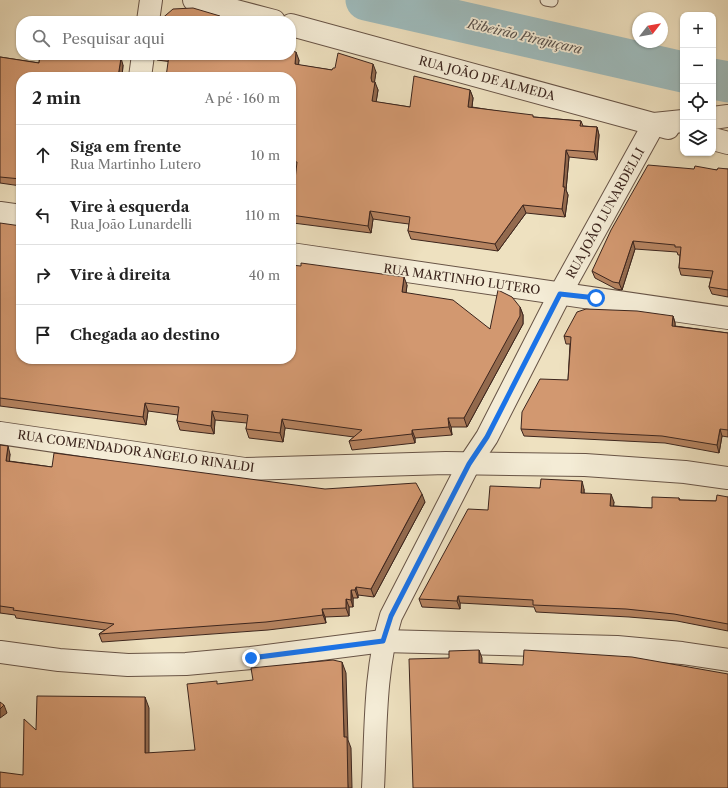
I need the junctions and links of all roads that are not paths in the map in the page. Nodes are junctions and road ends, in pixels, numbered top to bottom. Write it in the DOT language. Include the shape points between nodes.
graph roads {
  1 [pos="151,0"];
  2 [pos="194,0"];
  3 [pos="149,16"];
  4 [pos="255,16"];
  5 [pos="296,27"];
  6 [pos="142,60"];
  7 [pos="141,72"];
  8 [pos="728,116"];
  9 [pos="716,118"];
  10 [pos="680,121"];
  11 [pos="654,124"];
  12 [pos="680,130"];
  13 [pos="716,140"];
  14 [pos="728,143"];
  15 [pos="0,213"];
  16 [pos="16,215"];
  17 [pos="296,255"];
  18 [pos="560,294"];
  19 [pos="728,318"];
  20 [pos="0,433"];
  21 [pos="469,464"];
  22 [pos="728,478"];
  23 [pos="383,641"];
  24 [pos="0,652"];
  25 [pos="728,660"];
  26 [pos="373,788"];
  1 -- 3 [label="street"];
  2 -- 4 [label="street"];
  5 -- 11 [label="street, RUA JOÃO DE ALMEDA"];
  6 -- 7 [label="street"];
  8 -- 9 [label="street"];
  10 -- 11 [label="street"];
  11 -- 12 [label="street, RUA JOÃO DE ALMEDA"];
  11 -- 18 [label="street, RUA JOÃO LUNARDELLI"];
  13 -- 14 [label="street"];
  15 -- 16 [label="street"];
  17 -- 18 [label="street, RUA MARTINHO LUTERO"];
  18 -- 19 [label="street, RUA MARTINHO LUTERO"];
  18 -- 21 [label="street, RUA JOÃO LUNARDELLI" via="487,437"];
  20 -- 21 [label="street, RUA COMENDADOR ANGELO RINALDI" via="245,469"];
  21 -- 22 [label="street, RUA COMENDADOR ANGELO RINALDI" via="585,465 685,472"];
  21 -- 23 [label="street, RUA JOÃO LUNARDELLI" via="391,616"];
  23 -- 24 [label="street" via="186,664 128,665"];
  23 -- 25 [label="street" via="617,647"];
  23 -- 26 [label="street, RUA JOÃO LUNARDELLI"];
}
